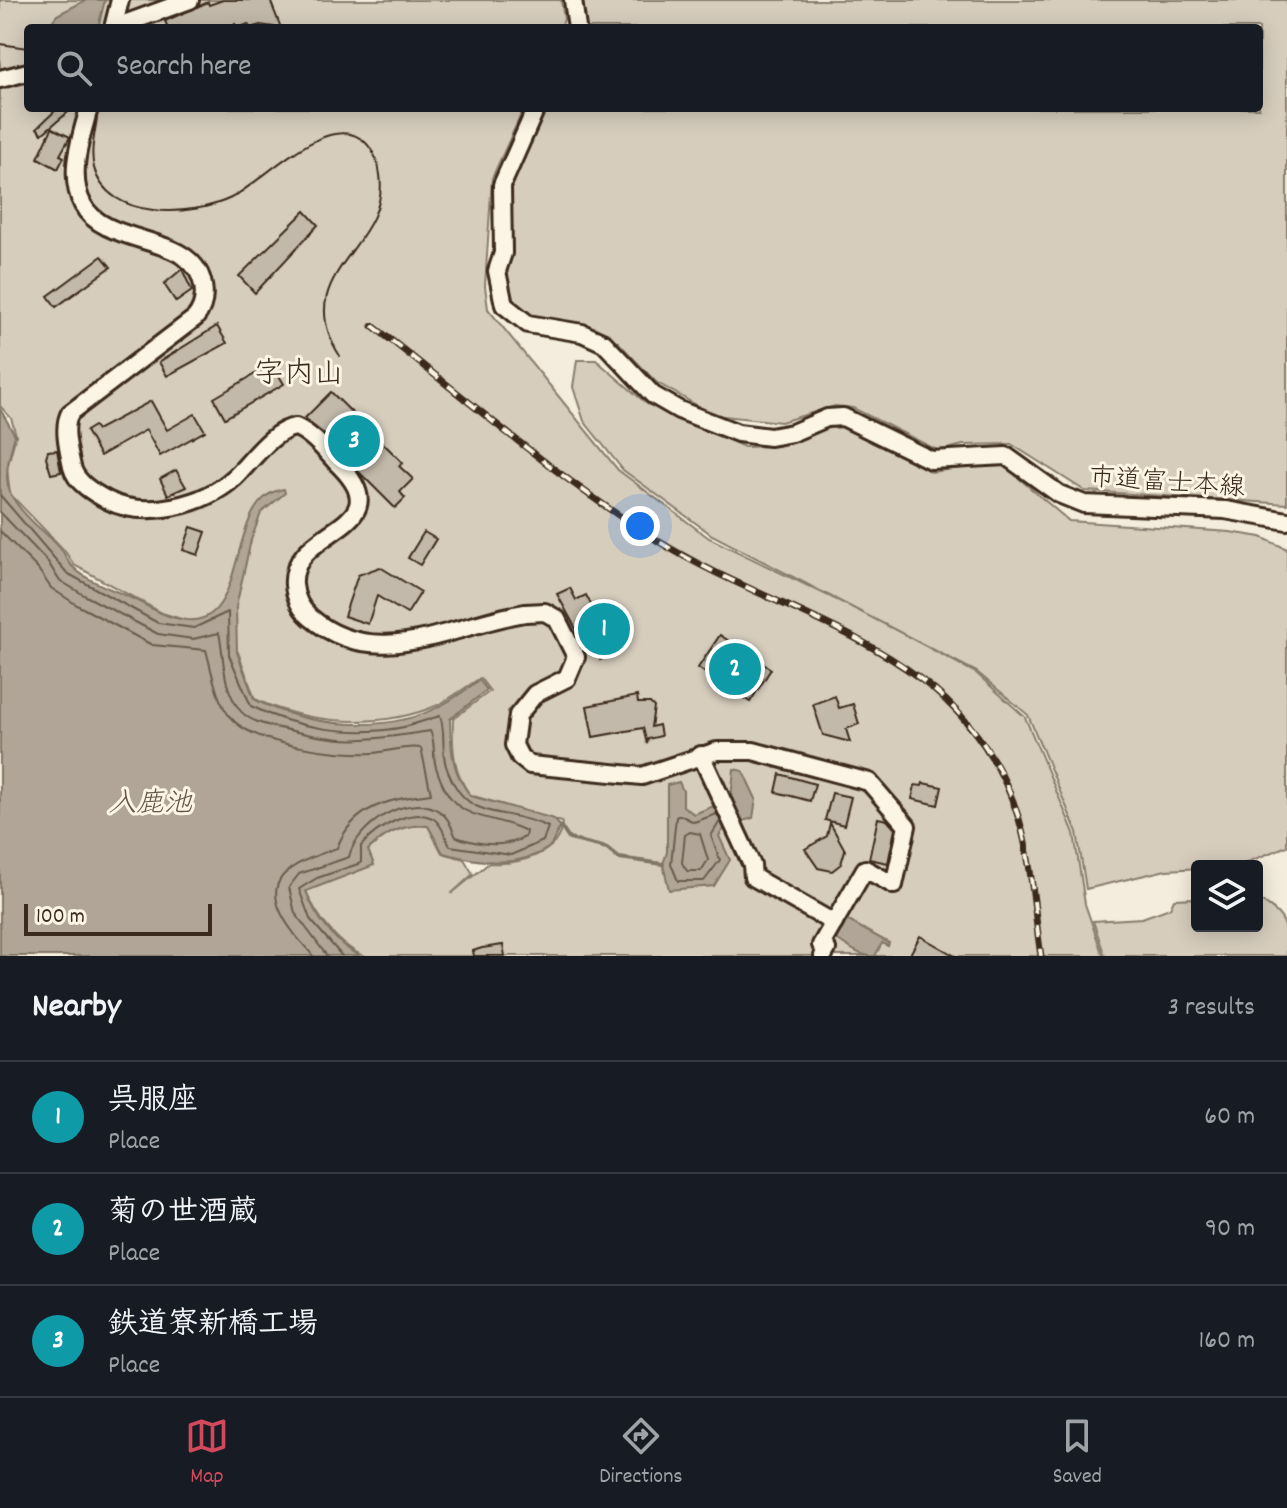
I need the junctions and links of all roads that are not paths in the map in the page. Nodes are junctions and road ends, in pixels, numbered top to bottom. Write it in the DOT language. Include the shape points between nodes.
graph roads {
  1 [pos="120,0"];
  2 [pos="190,0"];
  3 [pos="573,0"];
  4 [pos="149,14"];
  5 [pos="114,24"];
  6 [pos="123,24"];
  7 [pos="576,24"];
  8 [pos="24,73"];
  9 [pos="0,79"];
  10 [pos="88,112"];
  11 [pos="534,112"];
  12 [pos="1287,521"];
  13 [pos="338,529"];
  14 [pos="331,549"];
  15 [pos="701,755"];
  16 [pos="834,923"];
  17 [pos="823,956"];
  1 -- 5 [label="street"];
  2 -- 4 [label="street"];
  3 -- 7 [label="street"];
  4 -- 6 [label="street"];
  8 -- 9 [label="street"];
  10 -- 13 [label="street" via="77,166 78,192 89,214 187,258 203,284 204,302 195,318 70,413 66,424 78,480 121,506 176,505 222,487 279,433 296,427 357,485 358,506"];
  11 -- 12 [label="street, 市道富士本線" via="502,185 503,253 497,271 504,305 528,324 582,333 604,343 653,395 679,410 759,437 782,436 819,420 843,417 931,460 1006,456 1059,494 1084,504 1225,510"];
  13 -- 14 [label="street"];
  13 -- 15 [label="street" via="301,557 294,585 305,612 338,633 366,643 396,645 525,613 548,613 560,623 575,652 575,666 567,678 535,694 518,715 514,745 524,762 642,776"];
  15 -- 16 [label="street" via="753,877"];
  15 -- 16 [label="street" via="728,748 753,751 869,782 902,817 907,831 894,885 865,869"];
  16 -- 17 [label="street" via="821,945 827,949"];
}
